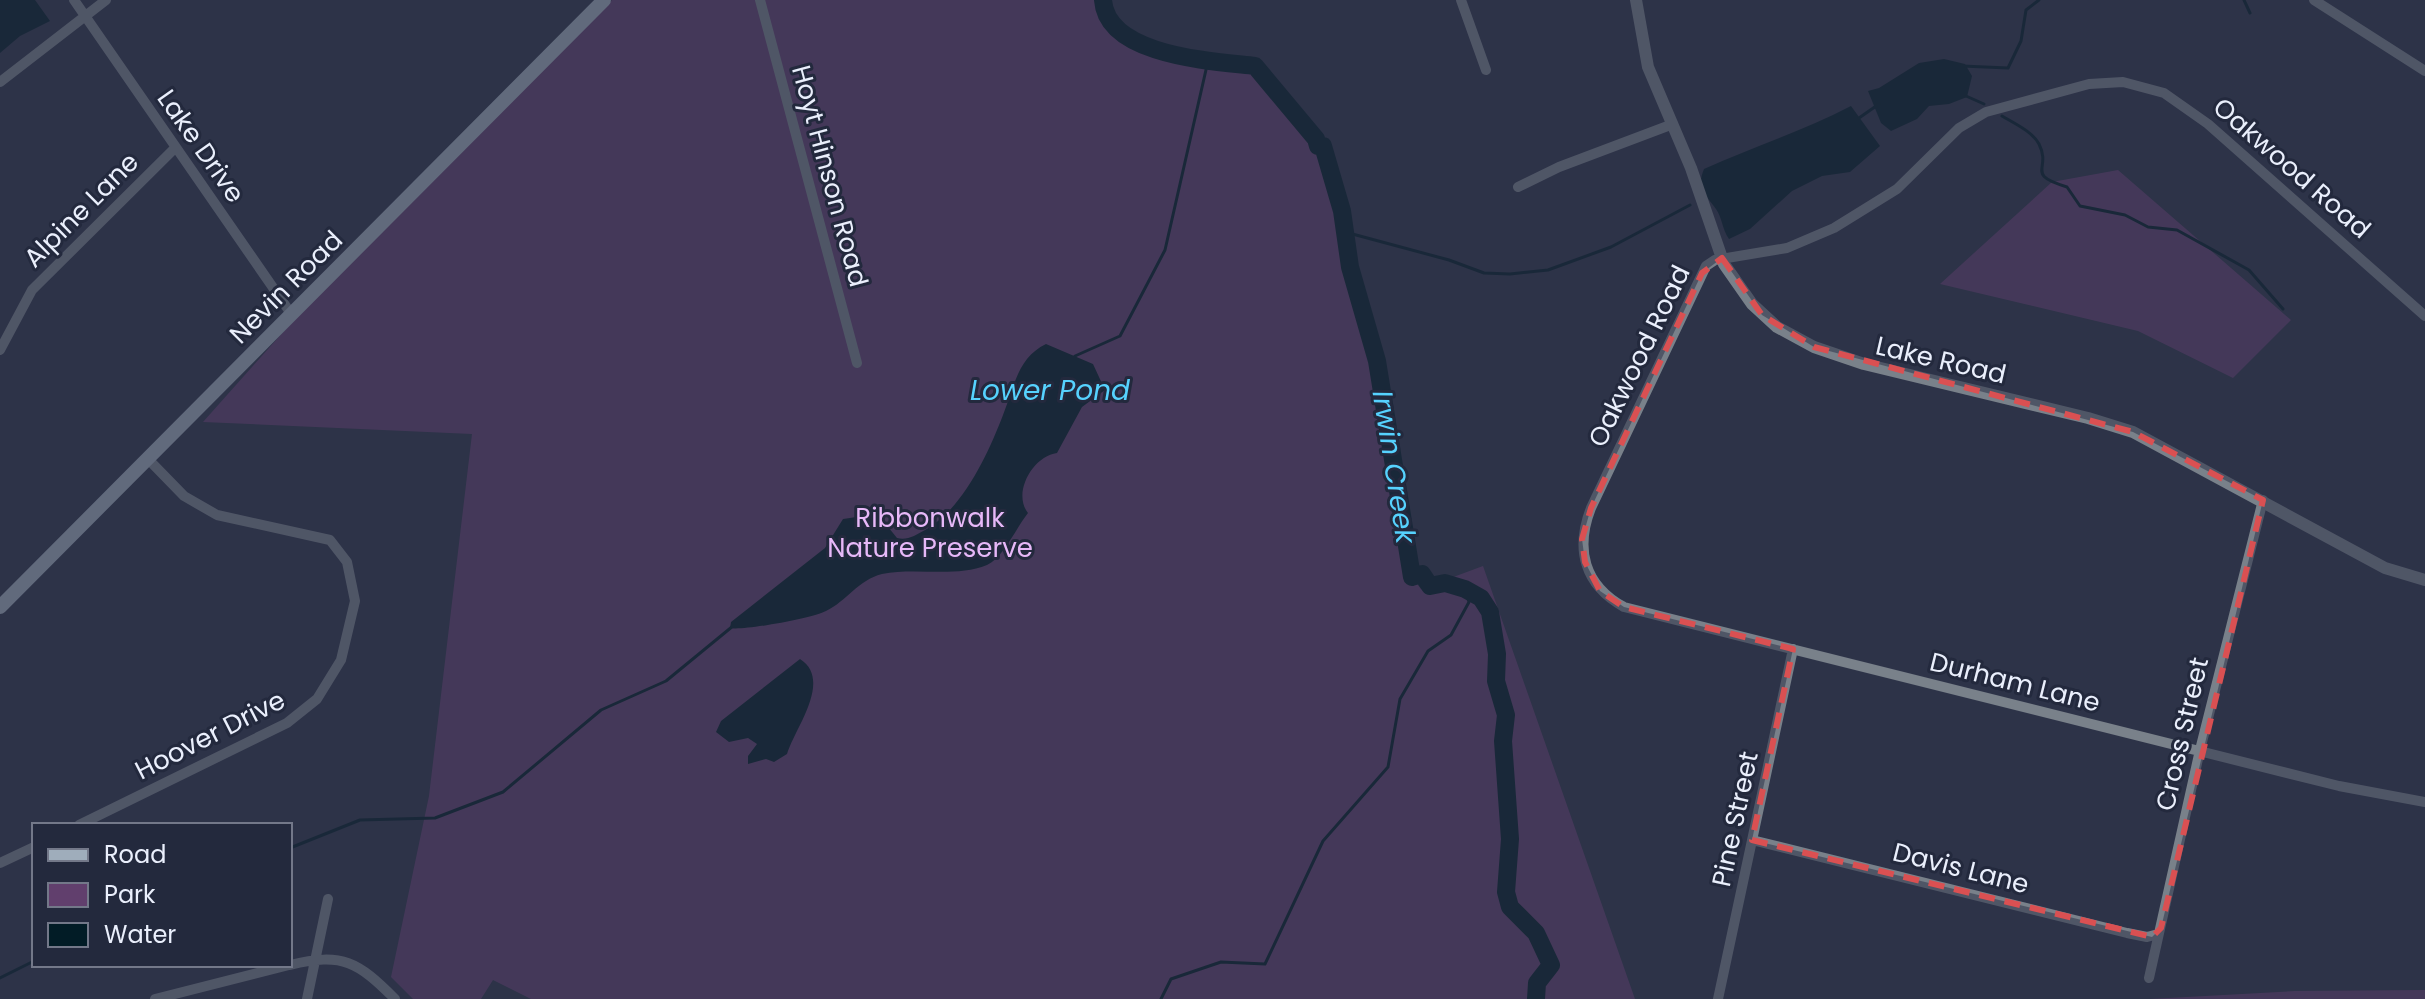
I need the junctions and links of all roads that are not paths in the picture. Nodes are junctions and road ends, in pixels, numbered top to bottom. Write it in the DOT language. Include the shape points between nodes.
graph roads {
  1 [pos="74,0"];
  2 [pos="106,0"];
  3 [pos="604,0"];
  4 [pos="760,0"];
  5 [pos="1461,0"];
  6 [pos="1636,0"];
  7 [pos="2314,0"];
  8 [pos="84,15"];
  9 [pos="1486,70"];
  10 [pos="2425,71"];
  11 [pos="0,82"];
  12 [pos="1673,124"];
  13 [pos="175,148"];
  14 [pos="1518,187"];
  15 [pos="1722,258"];
  16 [pos="292,315"];
  17 [pos="2425,316"];
  18 [pos="0,350"];
  19 [pos="857,363"];
  20 [pos="148,459"];
  21 [pos="2263,500"];
  22 [pos="2425,580"];
  23 [pos="1600,591"];
  24 [pos="0,607"];
  25 [pos="1793,649"];
  26 [pos="2200,750"];
  27 [pos="2425,802"];
  28 [pos="83,823"];
  29 [pos="1752,840"];
  30 [pos="32,848"];
  31 [pos="0,863"];
  32 [pos="328,899"];
  33 [pos="2158,934"];
  34 [pos="315,959"];
  35 [pos="292,964"];
  36 [pos="281,967"];
  37 [pos="2149,978"];
  38 [pos="155,999"];
  39 [pos="307,999"];
  40 [pos="395,999"];
  41 [pos="1718,999"];
  1 -- 8 [label="street, Lake Drive"];
  2 -- 8 [label="street"];
  3 -- 16 [label="main road, Nevin Road"];
  4 -- 19 [label="street, Hoyt Hinson Road"];
  5 -- 9 [label="street"];
  6 -- 12 [label="street, Lake Road" via="1643,53"];
  7 -- 10 [label="street"];
  8 -- 11 [label="street"];
  8 -- 13 [label="street, Lake Drive"];
  12 -- 14 [label="street"];
  12 -- 15 [label="street, Lake Road"];
  13 -- 16 [label="street, Lake Drive"];
  13 -- 18 [label="street, Alpine Lane" via="32,290"];
  15 -- 17 [label="street, Oakwood Road" via="1787,248 1834,228 1897,189 1959,128 1986,112 2089,84 2123,82 2164,93 2208,124"];
  15 -- 21 [label="street, Lake Road" via="1762,315 1814,347 2108,423"];
  15 -- 23 [label="street, Oakwood Road" via="1702,273 1587,519 1582,539 1585,562"];
  16 -- 20 [label="main road, Nevin Road"];
  20 -- 24 [label="main road, Nevin Road"];
  20 -- 28 [label="street, Hoover Drive" via="184,496 217,515 330,540 352,573 353,623 331,682 299,716"];
  21 -- 22 [label="street, Lake Road" via="2385,568"];
  21 -- 26 [label="street, Cross Street"];
  23 -- 25 [label="street, Durham Lane" via="1624,607"];
  25 -- 26 [label="street, Durham Lane"];
  25 -- 29 [label="street, Pine Street"];
  26 -- 27 [label="street, Durham Lane"];
  26 -- 33 [label="street, Cross Street"];
  29 -- 33 [label="street, Davis Lane" via="2127,933"];
  29 -- 41 [label="street, Pine Street"];
  30 -- 31 [label="street"];
  32 -- 34 [label="street"];
  33 -- 37 [label="street, Cross Street"];
  34 -- 35 [label="street"];
  34 -- 39 [label="street"];
  34 -- 40 [label="street" via="352,962"];
  36 -- 38 [label="street"];
}
